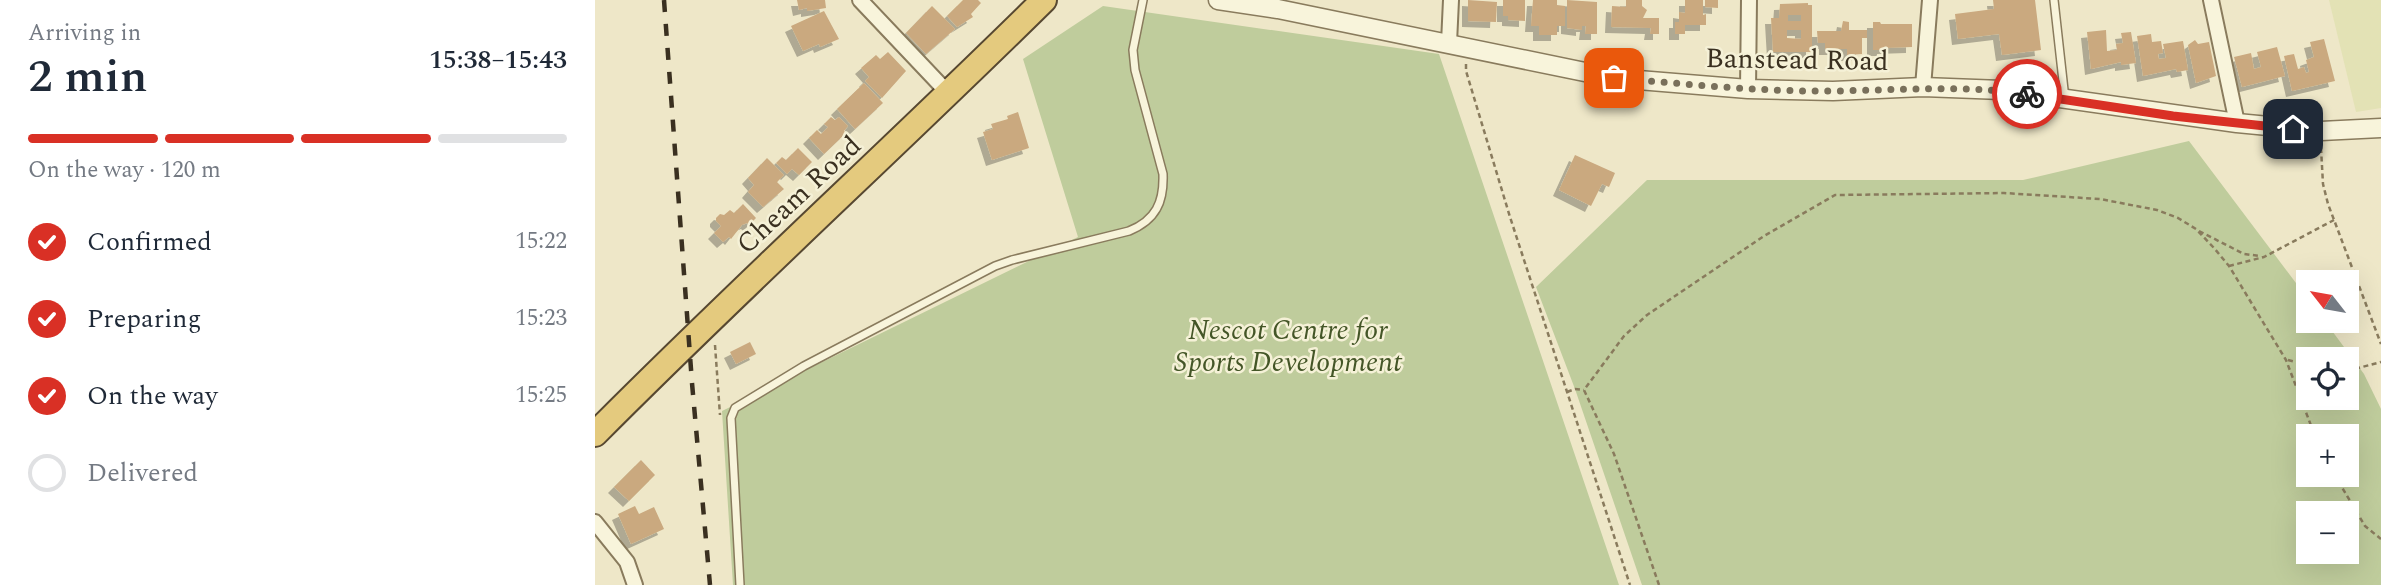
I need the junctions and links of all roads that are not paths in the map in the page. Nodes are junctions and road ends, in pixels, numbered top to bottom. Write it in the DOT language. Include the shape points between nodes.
graph roads {
  1 [pos="860,0"];
  2 [pos="1044,0"];
  3 [pos="1143,0"];
  4 [pos="1218,0"];
  5 [pos="1451,0"];
  6 [pos="1748,0"];
  7 [pos="1930,0"];
  8 [pos="2054,0"];
  9 [pos="2211,0"];
  10 [pos="1237,1"];
  11 [pos="1279,5"];
  12 [pos="1448,43"];
  13 [pos="1923,87"];
  14 [pos="1748,89"];
  15 [pos="949,94"];
  16 [pos="2065,99"];
  17 [pos="2237,123"];
  18 [pos="2381,128"];
  19 [pos="595,434"];
  20 [pos="595,522"];
  21 [pos="635,585"];
  22 [pos="740,585"];
  1 -- 15 [label="street"];
  2 -- 15 [label="highway, Cheam Road"];
  3 -- 22 [label="lane" via="1133,50 1135,70 1163,174 1159,206 1152,217 1129,231 995,266 804,366 735,408 731,418"];
  4 -- 10 [label="street, Banstead Road"];
  5 -- 12 [label="street"];
  6 -- 14 [label="street"];
  7 -- 13 [label="street"];
  8 -- 16 [label="lane"];
  9 -- 17 [label="street"];
  10 -- 11 [label="street, Banstead Road"];
  11 -- 12 [label="street, Banstead Road"];
  12 -- 14 [label="street, Banstead Road" via="1614,78"];
  13 -- 14 [label="street, Banstead Road"];
  13 -- 16 [label="street, Banstead Road" via="2002,90"];
  15 -- 19 [label="highway, Cheam Road"];
  16 -- 17 [label="street, Banstead Road"];
  17 -- 18 [label="street, Banstead Road" via="2321,131"];
  20 -- 21 [label="street" via="627,562"];
}
